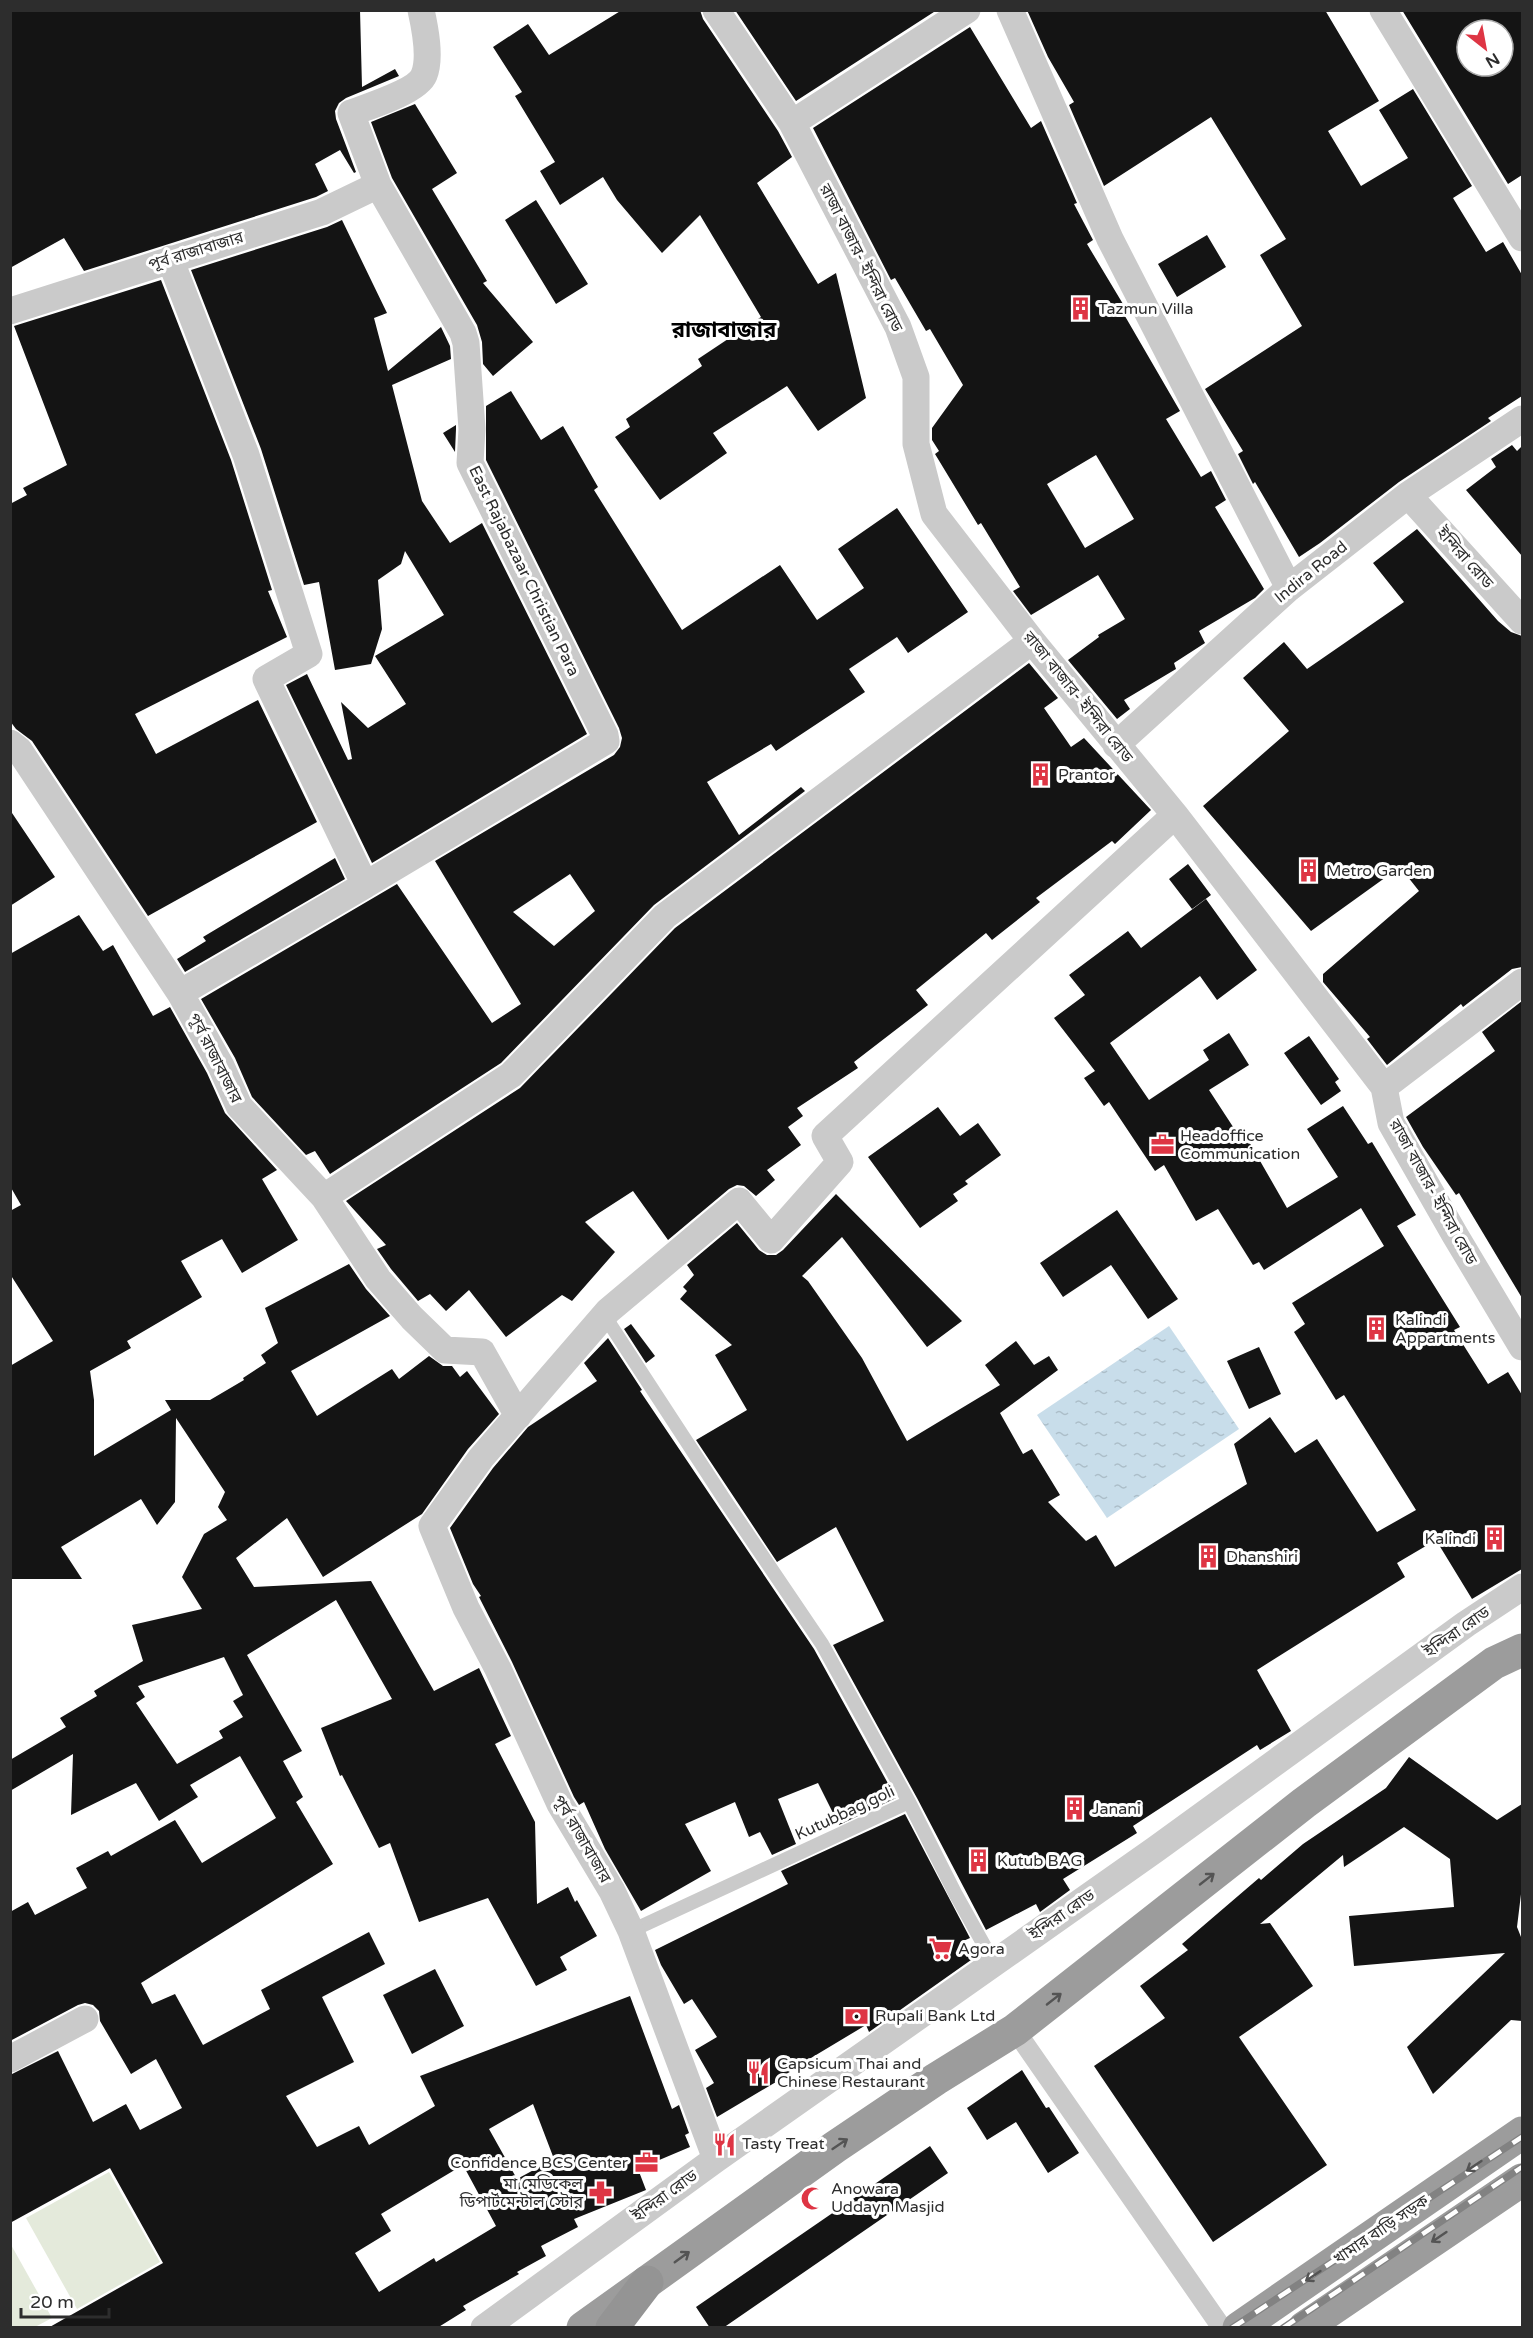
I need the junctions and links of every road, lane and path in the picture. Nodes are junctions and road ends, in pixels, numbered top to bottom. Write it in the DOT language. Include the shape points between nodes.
graph roads {
  1 [pos="421,10"];
  2 [pos="716,10"];
  3 [pos="967,10"];
  4 [pos="1010,10"];
  5 [pos="1383,10"];
  6 [pos="792,123"];
  7 [pos="378,185"];
  8 [pos="1522,238"];
  9 [pos="170,259"];
  10 [pos="10,311"];
  11 [pos="1522,419"];
  12 [pos="1408,495"];
  13 [pos="1289,588"];
  14 [pos="1522,621"];
  15 [pos="1032,641"];
  16 [pos="10,743"];
  17 [pos="1116,745"];
  18 [pos="1175,815"];
  19 [pos="365,885"];
  20 [pos="1522,982"];
  21 [pos="180,993"];
  22 [pos="1384,1087"];
  23 [pos="324,1197"];
  24 [pos="604,1315"];
  25 [pos="1522,1347"];
  26 [pos="518,1416"];
  27 [pos="1522,1587"];
  28 [pos="1522,1650"];
  29 [pos="909,1802"];
  30 [pos="631,1931"];
  31 [pos="994,1963"];
  32 [pos="85,2019"];
  33 [pos="1015,2030"];
  34 [pos="10,2059"];
  35 [pos="1522,2133"];
  36 [pos="716,2159"];
  37 [pos="1522,2180"];
  38 [pos="647,2282"];
  39 [pos="484,2328"];
  40 [pos="583,2328"];
  41 [pos="612,2328"];
  42 [pos="1222,2328"];
  43 [pos="1239,2328"];
  44 [pos="1304,2328"];
  1 -- 7 [label="street, East Rajabazaar Christian Para" via="427,42 424,76 415,86 351,113"];
  2 -- 6 [label="street, রাজা বাজার- ইন্দিরা রোড"];
  3 -- 6 [label="street"];
  4 -- 13 [label="street" via="1110,239"];
  5 -- 8 [label="street"];
  6 -- 15 [label="street, রাজা বাজার- ইন্দিরা রোড" via="898,327 916,377 916,444 934,514"];
  7 -- 9 [label="street, পূর্ব রাজাবাজার" via="322,212"];
  7 -- 19 [label="street, East Rajabazaar Christian Para" via="463,333 472,429 470,463 606,741"];
  9 -- 10 [label="street, পূর্ব রাজাবাজার"];
  9 -- 19 [label="street" via="246,454 309,654 266,679"];
  11 -- 12 [label="street, Indira Road"];
  12 -- 13 [label="street, Indira Road"];
  12 -- 14 [label="street, ইন্দিরা রোড"];
  13 -- 17 [label="street, Indira Road"];
  15 -- 17 [label="street, রাজা বাজার- ইন্দিরা রোড"];
  15 -- 23 [label="street" via="665,916 512,1075"];
  16 -- 21 [label="street, পূর্ব রাজাবাজার" via="20,750"];
  17 -- 18 [label="street, রাজা বাজার- ইন্দিরা রোড"];
  18 -- 22 [label="street, রাজা বাজার- ইন্দিরা রোড"];
  18 -- 24 [label="street" via="825,1136 840,1162 771,1240 739,1201"];
  19 -- 21 [label="street, East Rajabazaar Christian Para"];
  20 -- 22 [label="street"];
  21 -- 23 [label="street, পূর্ব রাজাবাজার" via="239,1106"];
  22 -- 25 [label="street, রাজা বাজার- ইন্দিরা রোড" via="1391,1123"];
  23 -- 26 [label="street, পূর্ব রাজাবাজার" via="378,1279 412,1318 445,1350 482,1352"];
  24 -- 26 [label="street"];
  24 -- 29 [label="lane" via="822,1644"];
  26 -- 30 [label="street, পূর্ব রাজাবাজার" via="481,1458 432,1526 466,1608 560,1804"];
  27 -- 31 [label="street, ইন্দিরা রোড"];
  33 -- 28 [label="highway, one-way" via="1304,1803 1494,1663"];
  29 -- 30 [label="lane, Kutubbag goli"];
  29 -- 31 [label="lane, Kutubbag goli"];
  30 -- 36 [label="street, পূর্ব রাজাবাজার"];
  31 -- 36 [label="street, ইন্দিরা রোড"];
  32 -- 34 [label="street"];
  38 -- 33 [label="highway, one-way" via="853,2135"];
  33 -- 42 [label="street"];
  35 -- 43 [label="highway, খামার বাড়ি সড়ক, one-way"];
  36 -- 39 [label="street, ইন্দিরা রোড"];
  37 -- 44 [label="highway, one-way"];
  38 -- 40 [label="highway"];
  38 -- 41 [label="highway"];
}
